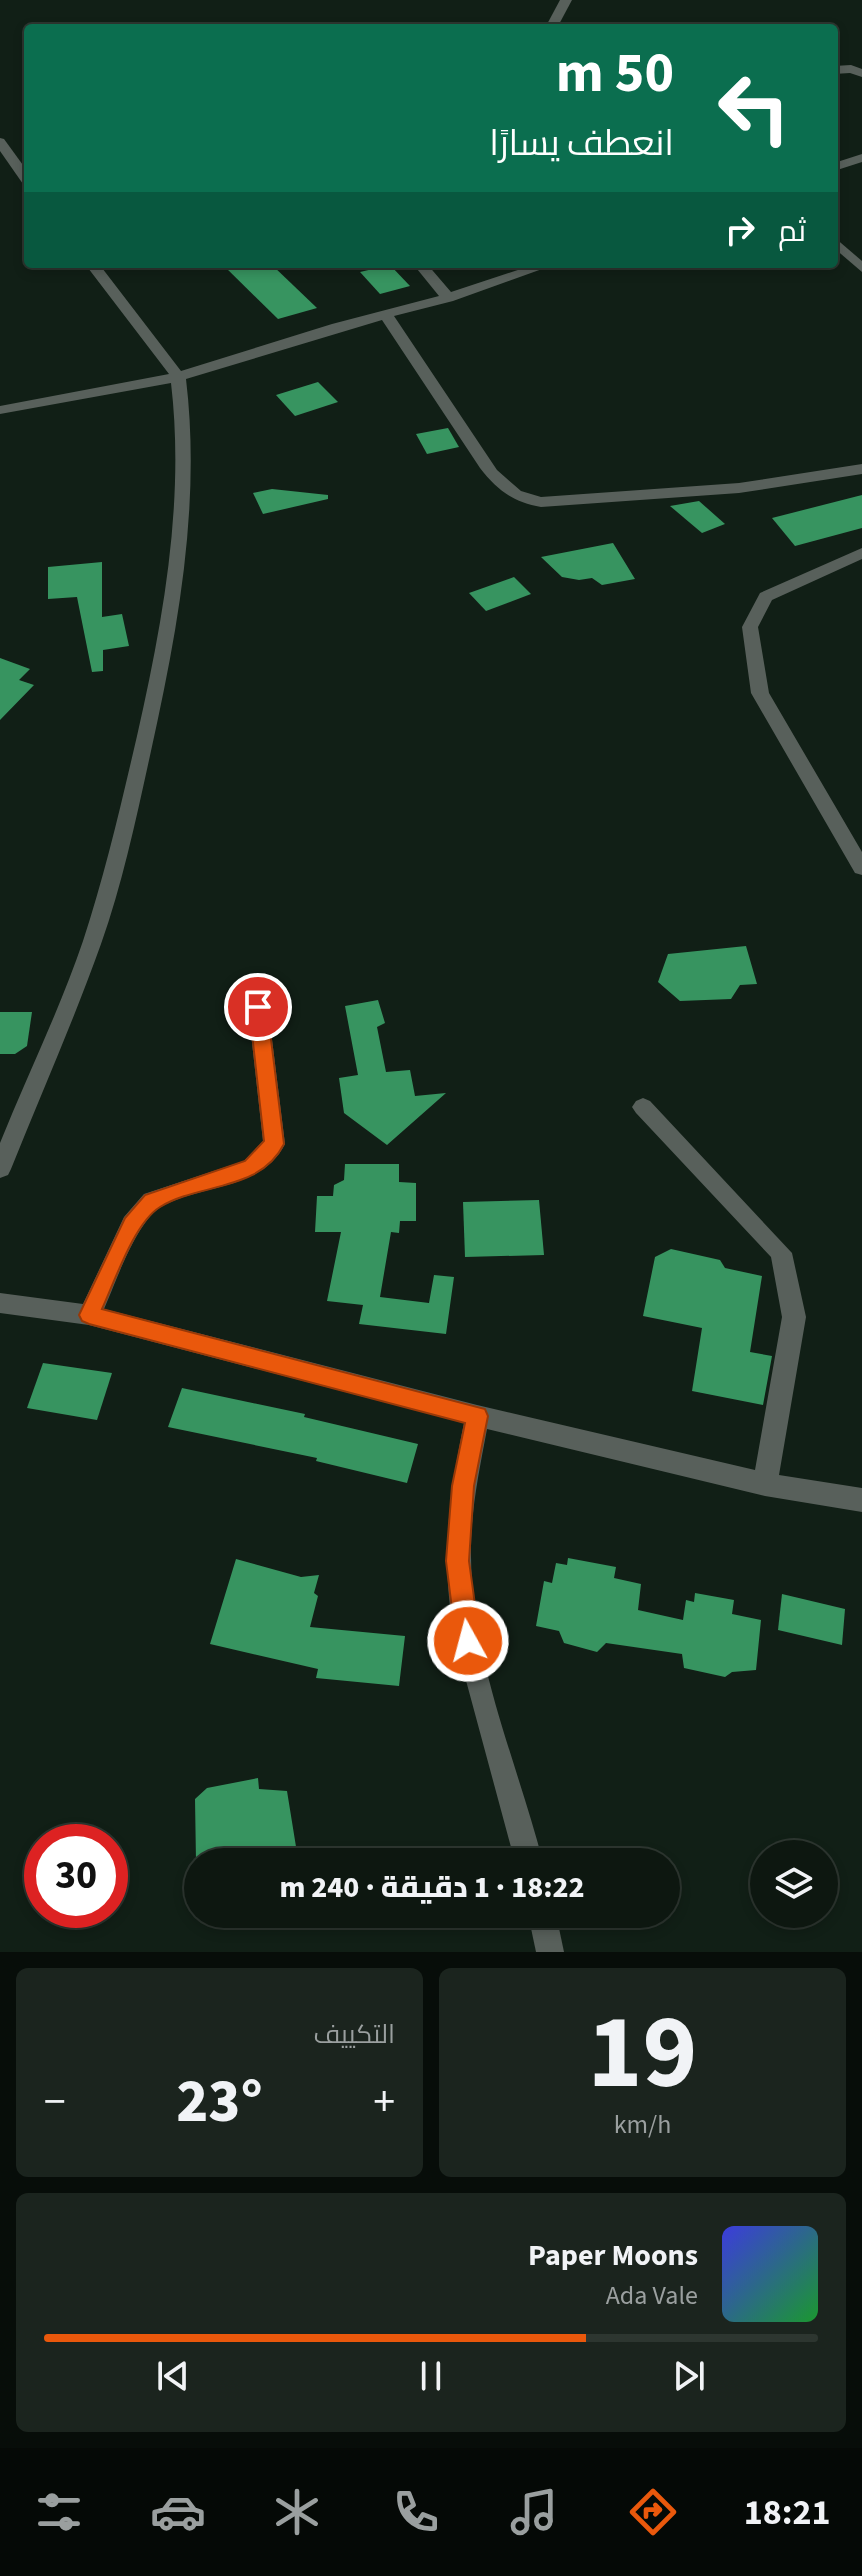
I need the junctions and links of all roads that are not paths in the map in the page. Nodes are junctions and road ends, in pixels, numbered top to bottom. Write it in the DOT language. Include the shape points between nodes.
graph roads {
  1 [pos="566,0"];
  2 [pos="553,24"];
  3 [pos="838,70"];
  4 [pos="862,73"];
  5 [pos="0,142"];
  6 [pos="24,153"];
  7 [pos="4,156"];
  8 [pos="862,158"];
  9 [pos="838,166"];
  10 [pos="24,177"];
  11 [pos="838,245"];
  12 [pos="95,268"];
  13 [pos="423,268"];
  14 [pos="537,268"];
  15 [pos="862,268"];
  16 [pos="448,298"];
  17 [pos="386,315"];
  18 [pos="178,377"];
  19 [pos="0,410"];
  20 [pos="862,469"];
  21 [pos="862,553"];
  22 [pos="862,868"];
  23 [pos="258,1007"];
  24 [pos="643,1107"];
  25 [pos="0,1169"];
  26 [pos="0,1303"];
  27 [pos="89,1315"];
  28 [pos="477,1416"];
  29 [pos="765,1484"];
  30 [pos="862,1500"];
  31 [pos="525,1848"];
  32 [pos="545,1928"];
  33 [pos="550,1952"];
  1 -- 2 [label="street"];
  3 -- 4 [label="street"];
  5 -- 7 [label="street"];
  6 -- 7 [label="street"];
  7 -- 10 [label="street"];
  8 -- 9 [label="street"];
  11 -- 15 [label="street"];
  12 -- 18 [label="street"];
  13 -- 16 [label="street"];
  14 -- 16 [label="street"];
  16 -- 17 [label="street"];
  17 -- 18 [label="street"];
  17 -- 20 [label="street" via="485,465 502,487 525,500 739,488"];
  18 -- 19 [label="street"];
  18 -- 25 [label="street" via="184,485 172,596 128,816 92,943"];
  21 -- 22 [label="street" via="766,597 750,627 760,693"];
  23 -- 27 [label="street" via="274,1144 252,1167 152,1201 132,1224"];
  24 -- 29 [label="street" via="781,1253 794,1317"];
  26 -- 27 [label="street"];
  27 -- 28 [label="street"];
  28 -- 29 [label="street"];
  28 -- 31 [label="street" via="463,1486 458,1561 468,1641"];
  29 -- 30 [label="street"];
  32 -- 33 [label="street"];
}
